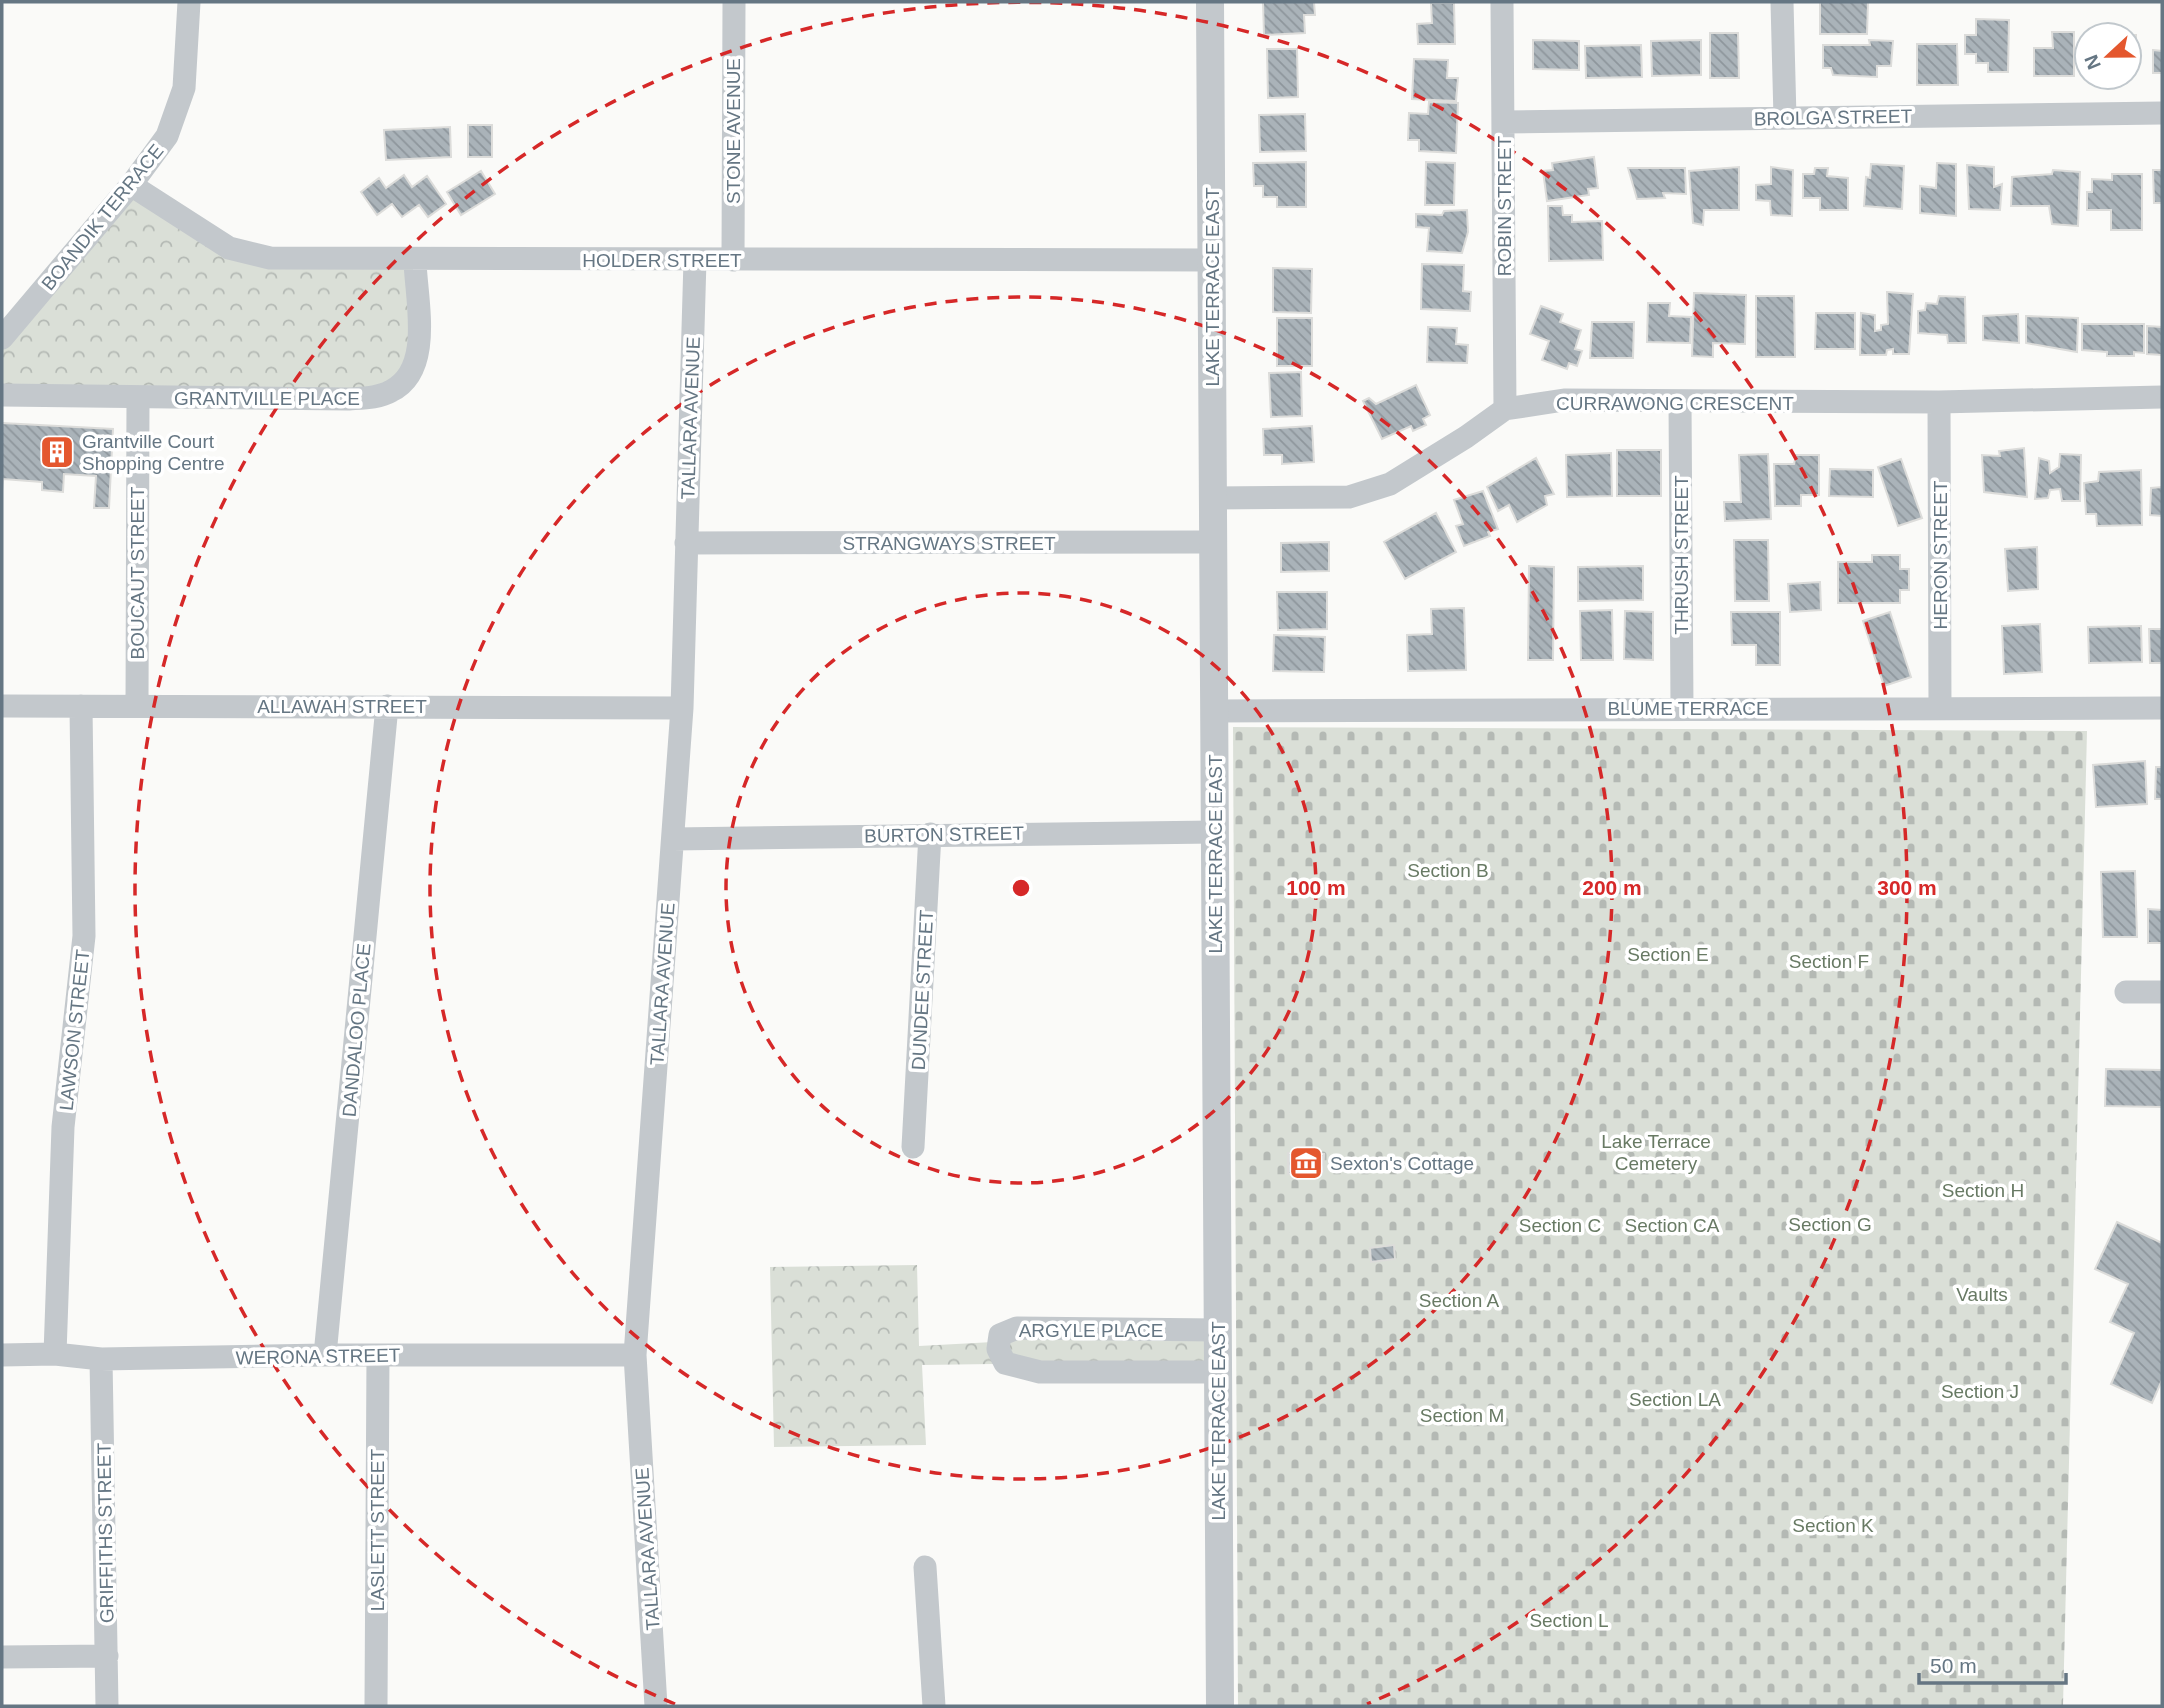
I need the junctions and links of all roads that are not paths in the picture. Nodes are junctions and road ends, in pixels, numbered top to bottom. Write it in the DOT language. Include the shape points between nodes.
graph roads {
  1 [pos="189,2"];
  2 [pos="734,2"];
  3 [pos="1210,2"];
  4 [pos="1502,2"];
  5 [pos="1782,2"];
  6 [pos="2162,113"];
  7 [pos="1785,118"];
  8 [pos="1504,121"];
  9 [pos="131,185"];
  10 [pos="695,260"];
  11 [pos="733,260"];
  12 [pos="1212,260"];
  13 [pos="415,261"];
  14 [pos="2,338"];
  15 [pos="2,395"];
  16 [pos="138,397"];
  17 [pos="2162,397"];
  18 [pos="1939,401"];
  19 [pos="1680,403"];
  20 [pos="1505,409"];
  21 [pos="1212,498"];
  22 [pos="1212,542"];
  23 [pos="686,543"];
  24 [pos="2,706"];
  25 [pos="81,706"];
  26 [pos="137,706"];
  27 [pos="387,706"];
  28 [pos="1682,707"];
  29 [pos="682,708"];
  30 [pos="1940,708"];
  31 [pos="2162,708"];
  32 [pos="1214,711"];
  33 [pos="1215,832"];
  34 [pos="930,834"];
  35 [pos="673,839"];
  36 [pos="2126,992"];
  37 [pos="2162,992"];
  38 [pos="913,1147"];
  39 [pos="1218,1330"];
  40 [pos="2,1354"];
  41 [pos="55,1354"];
  42 [pos="325,1355"];
  43 [pos="378,1355"];
  44 [pos="635,1355"];
  45 [pos="101,1359"];
  46 [pos="1218,1372"];
  47 [pos="925,1567"];
  48 [pos="107,1656"];
  49 [pos="2,1657"];
  50 [pos="107,1706"];
  51 [pos="376,1706"];
  52 [pos="656,1706"];
  53 [pos="934,1706"];
  54 [pos="1220,1706"];
  1 -- 9 [label="street, BOANDIK TERRACE" via="184,88 167,136"];
  2 -- 11 [label="street, STONE AVENUE"];
  3 -- 12 [label="street, LAKE TERRACE EAST"];
  4 -- 8 [label="street, ROBIN STREET"];
  5 -- 7 [label="street"];
  6 -- 7 [label="street, BROLGA STREET"];
  7 -- 8 [label="street, BROLGA STREET"];
  8 -- 20 [label="street, ROBIN STREET"];
  9 -- 13 [label="street, HOLDER STREET" via="210,237 247,254 305,261"];
  9 -- 14 [label="street, BOANDIK TERRACE"];
  10 -- 11 [label="street, HOLDER STREET"];
  10 -- 13 [label="street, HOLDER STREET"];
  10 -- 23 [label="street, TALLARA AVENUE"];
  11 -- 12 [label="street, HOLDER STREET"];
  12 -- 21 [label="street, LAKE TERRACE EAST"];
  13 -- 16 [label="street, GRANTVILLE PLACE" via="418,342 413,370 390,392 349,399"];
  15 -- 16 [label="street, GRANTVILLE PLACE"];
  16 -- 26 [label="street, BOUCAUT STREET"];
  17 -- 18 [label="street, CURRAWONG CRESCENT"];
  18 -- 19 [label="street, CURRAWONG CRESCENT"];
  18 -- 30 [label="street, HERON STREET"];
  19 -- 20 [label="street, CURRAWONG CRESCENT" via="1564,400"];
  19 -- 28 [label="street, THRUSH STREET"];
  20 -- 21 [label="street, CURRAWONG CRESCENT" via="1371,492 1349,498"];
  21 -- 22 [label="street, LAKE TERRACE EAST"];
  22 -- 23 [label="street, STRANGWAYS STREET"];
  22 -- 32 [label="street, LAKE TERRACE EAST"];
  23 -- 29 [label="street, TALLARA AVENUE"];
  24 -- 25 [label="street, ALLAWAH STREET"];
  25 -- 26 [label="street, ALLAWAH STREET"];
  25 -- 41 [label="street, LAWSON STREET" via="84,936 63,1128"];
  26 -- 27 [label="street, ALLAWAH STREET"];
  27 -- 29 [label="street, ALLAWAH STREET"];
  27 -- 42 [label="street, DANDALOO PLACE"];
  28 -- 30 [label="street, BLUME TERRACE"];
  28 -- 32 [label="street, BLUME TERRACE"];
  29 -- 35 [label="street, TALLARA AVENUE"];
  30 -- 31 [label="street, BLUME TERRACE"];
  32 -- 33 [label="street, LAKE TERRACE EAST"];
  33 -- 34 [label="street, BURTON STREET"];
  33 -- 39 [label="street, LAKE TERRACE EAST"];
  34 -- 35 [label="street, BURTON STREET"];
  34 -- 38 [label="street, DUNDEE STREET"];
  35 -- 44 [label="street, TALLARA AVENUE"];
  36 -- 37 [label="street"];
  39 -- 46 [label="street, LAKE TERRACE EAST"];
  39 -- 46 [label="street, ARGYLE PLACE" via="1017,1328 1000,1335 998,1349 1004,1363 1040,1372"];
  40 -- 41 [label="street, WERONA STREET"];
  41 -- 45 [label="street, WERONA STREET"];
  42 -- 43 [label="street, WERONA STREET"];
  42 -- 45 [label="street, WERONA STREET"];
  43 -- 44 [label="street, WERONA STREET"];
  43 -- 51 [label="street, LASLETT STREET"];
  44 -- 52 [label="street, TALLARA AVENUE"];
  45 -- 48 [label="street, GRIFFITHS STREET"];
  46 -- 54 [label="street, LAKE TERRACE EAST"];
  47 -- 53 [label="street"];
  48 -- 49 [label="street"];
  48 -- 50 [label="street, GRIFFITHS STREET"];
}
